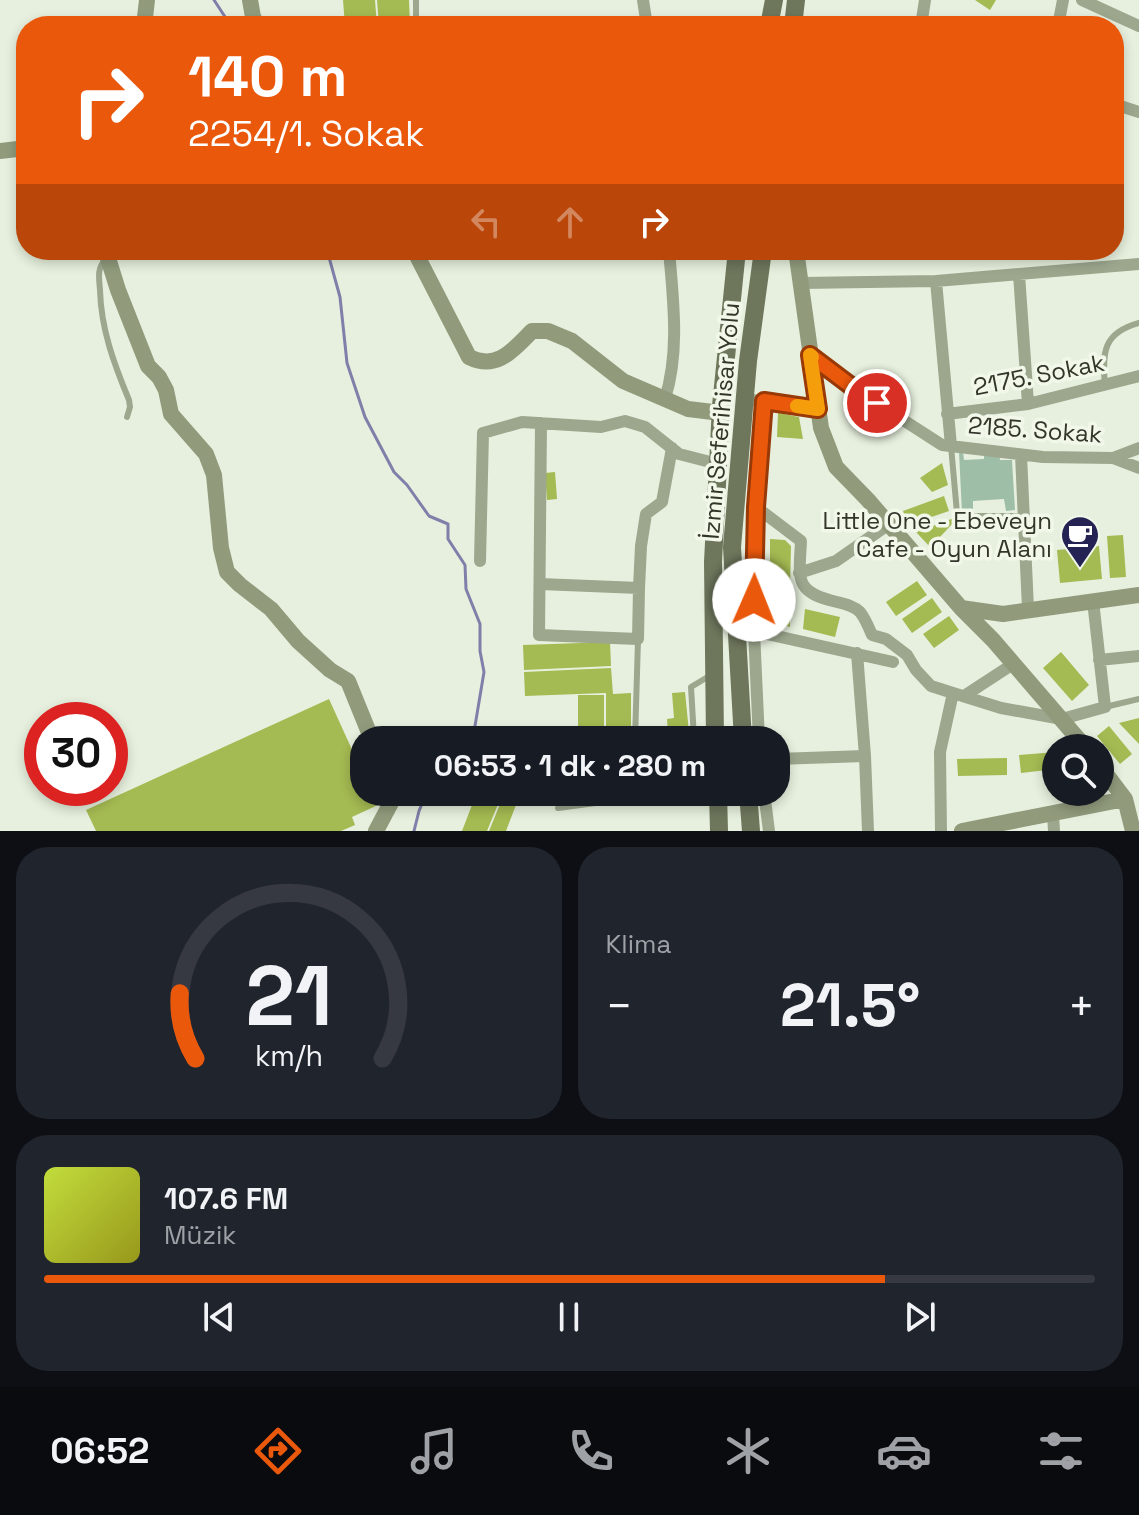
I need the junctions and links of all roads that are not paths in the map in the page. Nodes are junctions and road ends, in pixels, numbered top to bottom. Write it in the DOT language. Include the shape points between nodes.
graph roads {
  1 [pos="1082,0"];
  2 [pos="1117,16"];
  3 [pos="104,260"];
  4 [pos="110,260"];
  5 [pos="419,260"];
  6 [pos="670,260"];
  7 [pos="736,260"];
  8 [pos="762,260"];
  9 [pos="794,260"];
  10 [pos="1139,264"];
  11 [pos="1019,274"];
  12 [pos="936,281"];
  13 [pos="801,283"];
  14 [pos="1139,323"];
  15 [pos="810,355"];
  16 [pos="1139,376"];
  17 [pos="1105,386"];
  18 [pos="665,399"];
  19 [pos="745,399"];
  20 [pos="764,401"];
  21 [pos="1028,404"];
  22 [pos="818,409"];
  23 [pos="721,413"];
  24 [pos="947,414"];
  25 [pos="127,417"];
  26 [pos="541,423"];
  27 [pos="951,446"];
  28 [pos="672,448"];
  29 [pos="1139,448"];
  30 [pos="1021,455"];
  31 [pos="1113,458"];
  32 [pos="718,464"];
  33 [pos="1139,468"];
  34 [pos="756,507"];
  35 [pos="1024,516"];
  36 [pos="889,524"];
  37 [pos="480,561"];
  38 [pos="799,573"];
  39 [pos="540,584"];
  40 [pos="639,588"];
  41 [pos="1139,595"];
  42 [pos="1093,601"];
  43 [pos="961,608"];
  44 [pos="1028,609"];
  45 [pos="1003,614"];
  46 [pos="754,631"];
  47 [pos="638,639"];
  48 [pos="993,640"];
  49 [pos="857,653"];
  50 [pos="1139,656"];
  51 [pos="1099,660"];
  52 [pos="893,662"];
  53 [pos="1013,664"];
  54 [pos="714,673"];
  55 [pos="959,695"];
  56 [pos="1139,699"];
  57 [pos="1105,707"];
  58 [pos="1062,719"];
  59 [pos="366,726"];
  60 [pos="635,726"];
  61 [pos="693,726"];
  62 [pos="715,726"];
  63 [pos="742,726"];
  64 [pos="758,726"];
  65 [pos="1074,734"];
  66 [pos="865,756"];
  67 [pos="790,759"];
  68 [pos="1114,780"];
  69 [pos="1132,798"];
  70 [pos="389,806"];
  71 [pos="569,806"];
  72 [pos="718,806"];
  73 [pos="749,806"];
  74 [pos="766,806"];
  75 [pos="558,808"];
  76 [pos="1054,823"];
  77 [pos="376,831"];
  78 [pos="719,831"];
  79 [pos="751,831"];
  80 [pos="769,831"];
  81 [pos="868,831"];
  82 [pos="941,831"];
  83 [pos="962,831"];
  84 [pos="1133,831"];
  1 -- 2 [label="street"];
  3 -- 25 [label="lane" via="100,307 129,400"];
  4 -- 59 [label="street" via="148,366 166,390 171,414 206,454 214,475 227,572 348,681"];
  5 -- 18 [label="street" via="469,357 480,363 505,358 532,331 548,331 572,341 623,381"];
  6 -- 18 [label="street" via="674,343"];
  7 -- 23 [label="main road, İzmir Seferihisar Yolu"];
  8 -- 19 [label="main road, İzmir Seferihisar Yolu"];
  9 -- 13 [label="street"];
  10 -- 11 [label="street"];
  11 -- 12 [label="street"];
  11 -- 21 [label="street"];
  12 -- 13 [label="street"];
  12 -- 24 [label="street"];
  13 -- 15 [label="street"];
  14 -- 17 [label="lane" via="1108,343"];
  15 -- 22 [label="street"];
  15 -- 27 [label="street, 2185. Sokak" via="855,389"];
  16 -- 17 [label="street, 2175. Sokak"];
  17 -- 21 [label="street, 2175. Sokak"];
  18 -- 23 [label="street" via="688,409"];
  19 -- 20 [label="street"];
  19 -- 63 [label="main road, İzmir Seferihisar Yolu" via="732,547"];
  20 -- 22 [label="street"];
  20 -- 34 [label="street"];
  21 -- 24 [label="street, 2175. Sokak"];
  22 -- 36 [label="street" via="836,467"];
  23 -- 32 [label="main road, İzmir Seferihisar Yolu"];
  24 -- 27 [label="street"];
  26 -- 28 [label="street" via="601,427 625,421 645,427"];
  26 -- 37 [label="street" via="522,422 483,433"];
  26 -- 39 [label="street"];
  27 -- 30 [label="street, 2185. Sokak"];
  27 -- 35 [label="lane" via="957,513"];
  28 -- 32 [label="street"];
  28 -- 40 [label="street" via="662,502 646,514"];
  29 -- 31 [label="street"];
  30 -- 31 [label="street, 2185. Sokak"];
  30 -- 35 [label="street"];
  31 -- 33 [label="street, 2185. Sokak"];
  32 -- 54 [label="main road, İzmir Seferihisar Yolu"];
  34 -- 38 [label="street" via="801,541"];
  34 -- 46 [label="street"];
  35 -- 44 [label="street"];
  36 -- 38 [label="street" via="836,561"];
  36 -- 43 [label="street"];
  38 -- 55 [label="street" via="816,597 850,605 860,613 872,635 907,655 931,686"];
  39 -- 40 [label="street"];
  39 -- 47 [label="street" via="539,635"];
  40 -- 47 [label="street"];
  41 -- 42 [label="street"];
  42 -- 44 [label="street"];
  42 -- 51 [label="street"];
  43 -- 45 [label="street"];
  43 -- 48 [label="street"];
  44 -- 45 [label="street"];
  45 -- 48 [label="street"];
  46 -- 49 [label="street"];
  46 -- 64 [label="street"];
  47 -- 60 [label="lane"];
  48 -- 53 [label="street"];
  49 -- 52 [label="street"];
  49 -- 66 [label="street"];
  50 -- 51 [label="street"];
  51 -- 57 [label="street"];
  53 -- 55 [label="street"];
  53 -- 58 [label="street"];
  54 -- 61 [label="lane" via="691,687"];
  54 -- 62 [label="main road, İzmir Seferihisar Yolu"];
  55 -- 58 [label="street"];
  55 -- 82 [label="street" via="940,752"];
  56 -- 57 [label="lane"];
  57 -- 58 [label="street"];
  58 -- 65 [label="street"];
  66 -- 67 [label="street"];
  66 -- 81 [label="street"];
  68 -- 69 [label="street"];
  69 -- 76 [label="street"];
  69 -- 84 [label="street"];
  70 -- 77 [label="street"];
  71 -- 75 [label="lane"];
  72 -- 78 [label="main road"];
  73 -- 79 [label="main road"];
  74 -- 80 [label="street"];
  76 -- 83 [label="street"];
}
